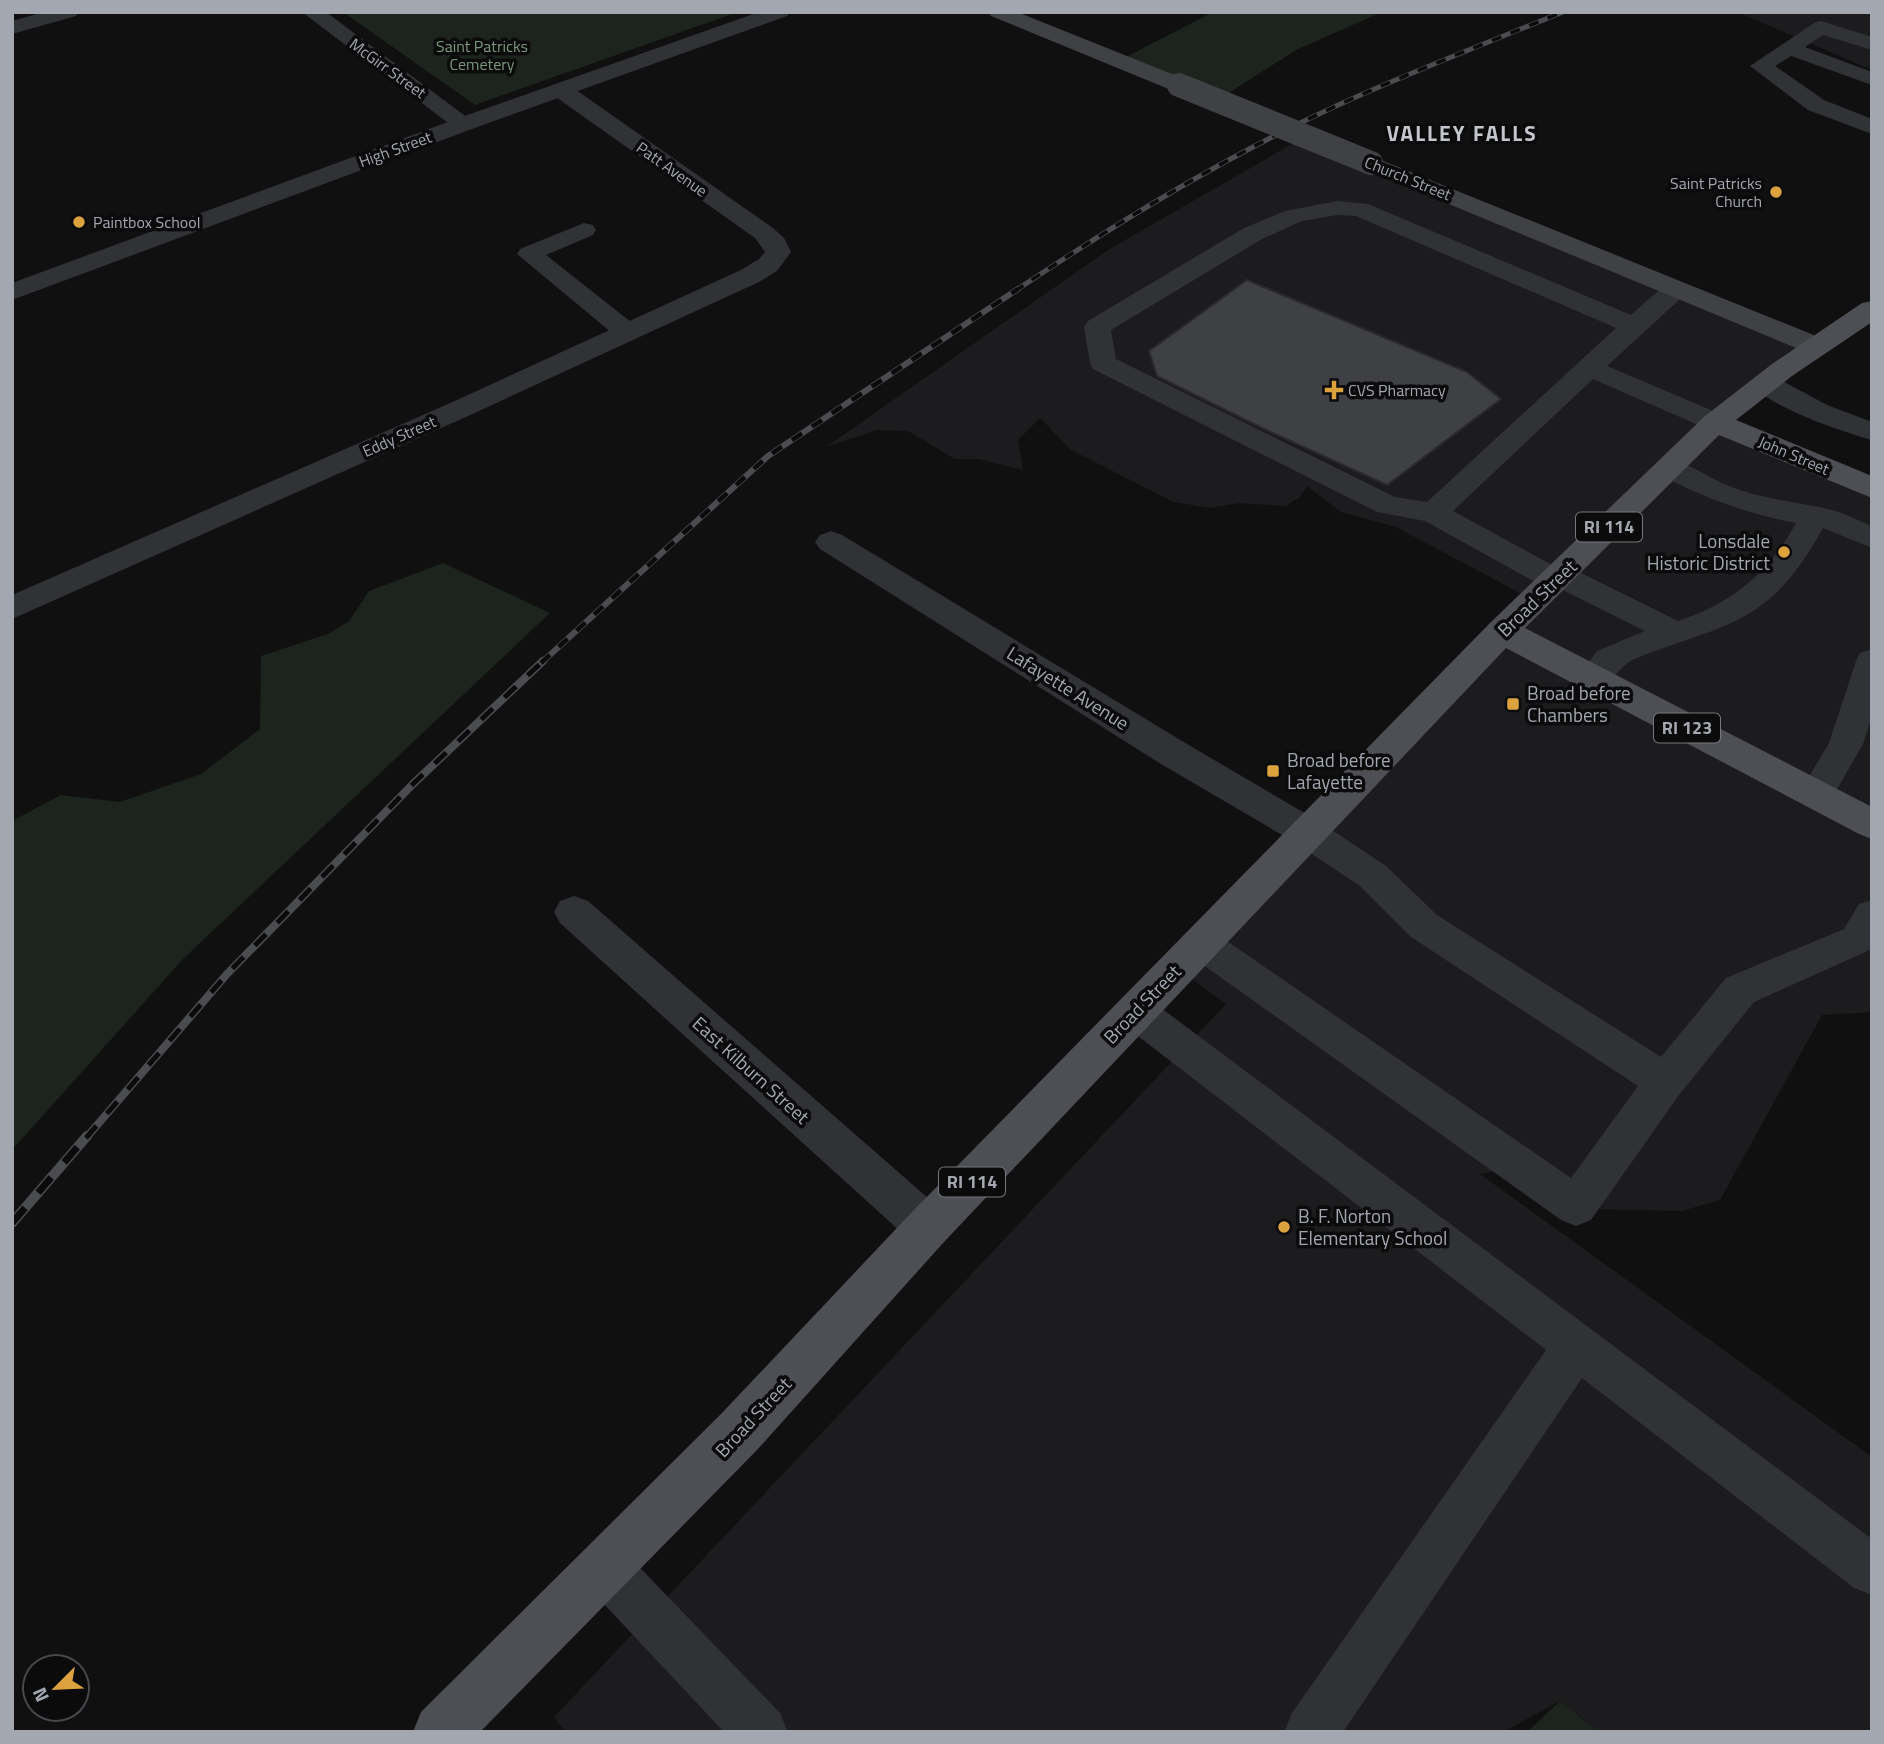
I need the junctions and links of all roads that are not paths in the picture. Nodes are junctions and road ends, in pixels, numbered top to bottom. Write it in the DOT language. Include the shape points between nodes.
graph roads {
  1 [pos="69,12"];
  2 [pos="312,12"];
  3 [pos="779,12"];
  4 [pos="998,12"];
  5 [pos="12,28"];
  6 [pos="1872,44"];
  7 [pos="1789,48"];
  8 [pos="1872,79"];
  9 [pos="561,90"];
  10 [pos="464,124"];
  11 [pos="1872,127"];
  12 [pos="584,230"];
  13 [pos="778,252"];
  14 [pos="1678,289"];
  15 [pos="12,292"];
  16 [pos="1872,309"];
  17 [pos="1633,326"];
  18 [pos="627,332"];
  19 [pos="1816,346"];
  20 [pos="1590,368"];
  21 [pos="1765,383"];
  22 [pos="1715,422"];
  23 [pos="1872,431"];
  24 [pos="1668,468"];
  25 [pos="1872,488"];
  26 [pos="1433,513"];
  27 [pos="1814,517"];
  28 [pos="1872,538"];
  29 [pos="831,542"];
  30 [pos="1558,577"];
  31 [pos="12,608"];
  32 [pos="1502,631"];
  33 [pos="1675,633"];
  34 [pos="1872,661"];
  35 [pos="1593,679"];
  36 [pos="1816,795"];
  37 [pos="1872,824"];
  38 [pos="1307,832"];
  39 [pos="575,912"];
  40 [pos="1864,928"];
  41 [pos="1201,943"];
  42 [pos="1135,1012"];
  43 [pos="1665,1082"];
  44 [pos="928,1227"];
  45 [pos="1577,1345"];
  46 [pos="605,1568"];
  47 [pos="1872,1570"];
  48 [pos="441,1732"];
  49 [pos="761,1732"];
  50 [pos="1311,1732"];
  1 -- 5 [label="street"];
  2 -- 10 [label="street, McGirr Street"];
  3 -- 9 [label="street, High Street"];
  4 -- 14 [label="main road, Church Street, bridge"];
  6 -- 7 [label="lane" via="1821,27"];
  7 -- 8 [label="lane"];
  7 -- 11 [label="lane" via="1761,66 1816,106"];
  9 -- 10 [label="street, High Street"];
  9 -- 13 [label="street, Patt Avenue" via="764,233"];
  10 -- 15 [label="street, High Street"];
  12 -- 18 [label="lane" via="529,254"];
  13 -- 18 [label="street, Eddy Street" via="750,276"];
  14 -- 17 [label="lane"];
  14 -- 19 [label="main road, Church Street"];
  16 -- 19 [label="main road, Broad Street / RI 114"];
  17 -- 20 [label="lane"];
  17 -- 26 [label="lane" via="1360,209 1339,206 1266,225 1097,327 1102,363 1388,505"];
  18 -- 31 [label="street, Eddy Street"];
  19 -- 21 [label="main road, Broad Street / RI 114"];
  20 -- 22 [label="lane"];
  20 -- 26 [label="lane"];
  21 -- 22 [label="main road, Broad Street / RI 114"];
  21 -- 23 [label="lane" via="1833,420"];
  22 -- 24 [label="main road, Broad Street / RI 114"];
  22 -- 25 [label="main road, John Street"];
  24 -- 27 [label="lane" via="1754,505"];
  24 -- 30 [label="main road, Broad Street / RI 114"];
  26 -- 30 [label="lane"];
  27 -- 28 [label="lane"];
  27 -- 33 [label="lane" via="1780,570 1748,600"];
  29 -- 38 [label="street, Lafayette Avenue"];
  30 -- 32 [label="main road, Broad Street / RI 114"];
  30 -- 33 [label="lane"];
  32 -- 35 [label="main road, RI 123"];
  32 -- 38 [label="main road, Broad Street / RI 114"];
  33 -- 35 [label="lane" via="1621,652"];
  34 -- 36 [label="lane" via="1846,744"];
  35 -- 36 [label="main road, RI 123"];
  36 -- 37 [label="main road, RI 123"];
  38 -- 41 [label="main road, Broad Street / RI 114"];
  38 -- 43 [label="lane" via="1373,876 1424,926"];
  39 -- 44 [label="street, East Kilburn Street"];
  40 -- 43 [label="lane" via="1740,990"];
  41 -- 42 [label="main road, Broad Street / RI 114"];
  41 -- 43 [label="lane" via="1576,1206"];
  42 -- 44 [label="main road, Broad Street / RI 114"];
  42 -- 45 [label="lane"];
  44 -- 46 [label="main road, Broad Street / RI 114" via="739,1432"];
  45 -- 47 [label="lane"];
  45 -- 50 [label="lane"];
  46 -- 48 [label="main road, Broad Street / RI 114"];
  46 -- 49 [label="lane"];
}
